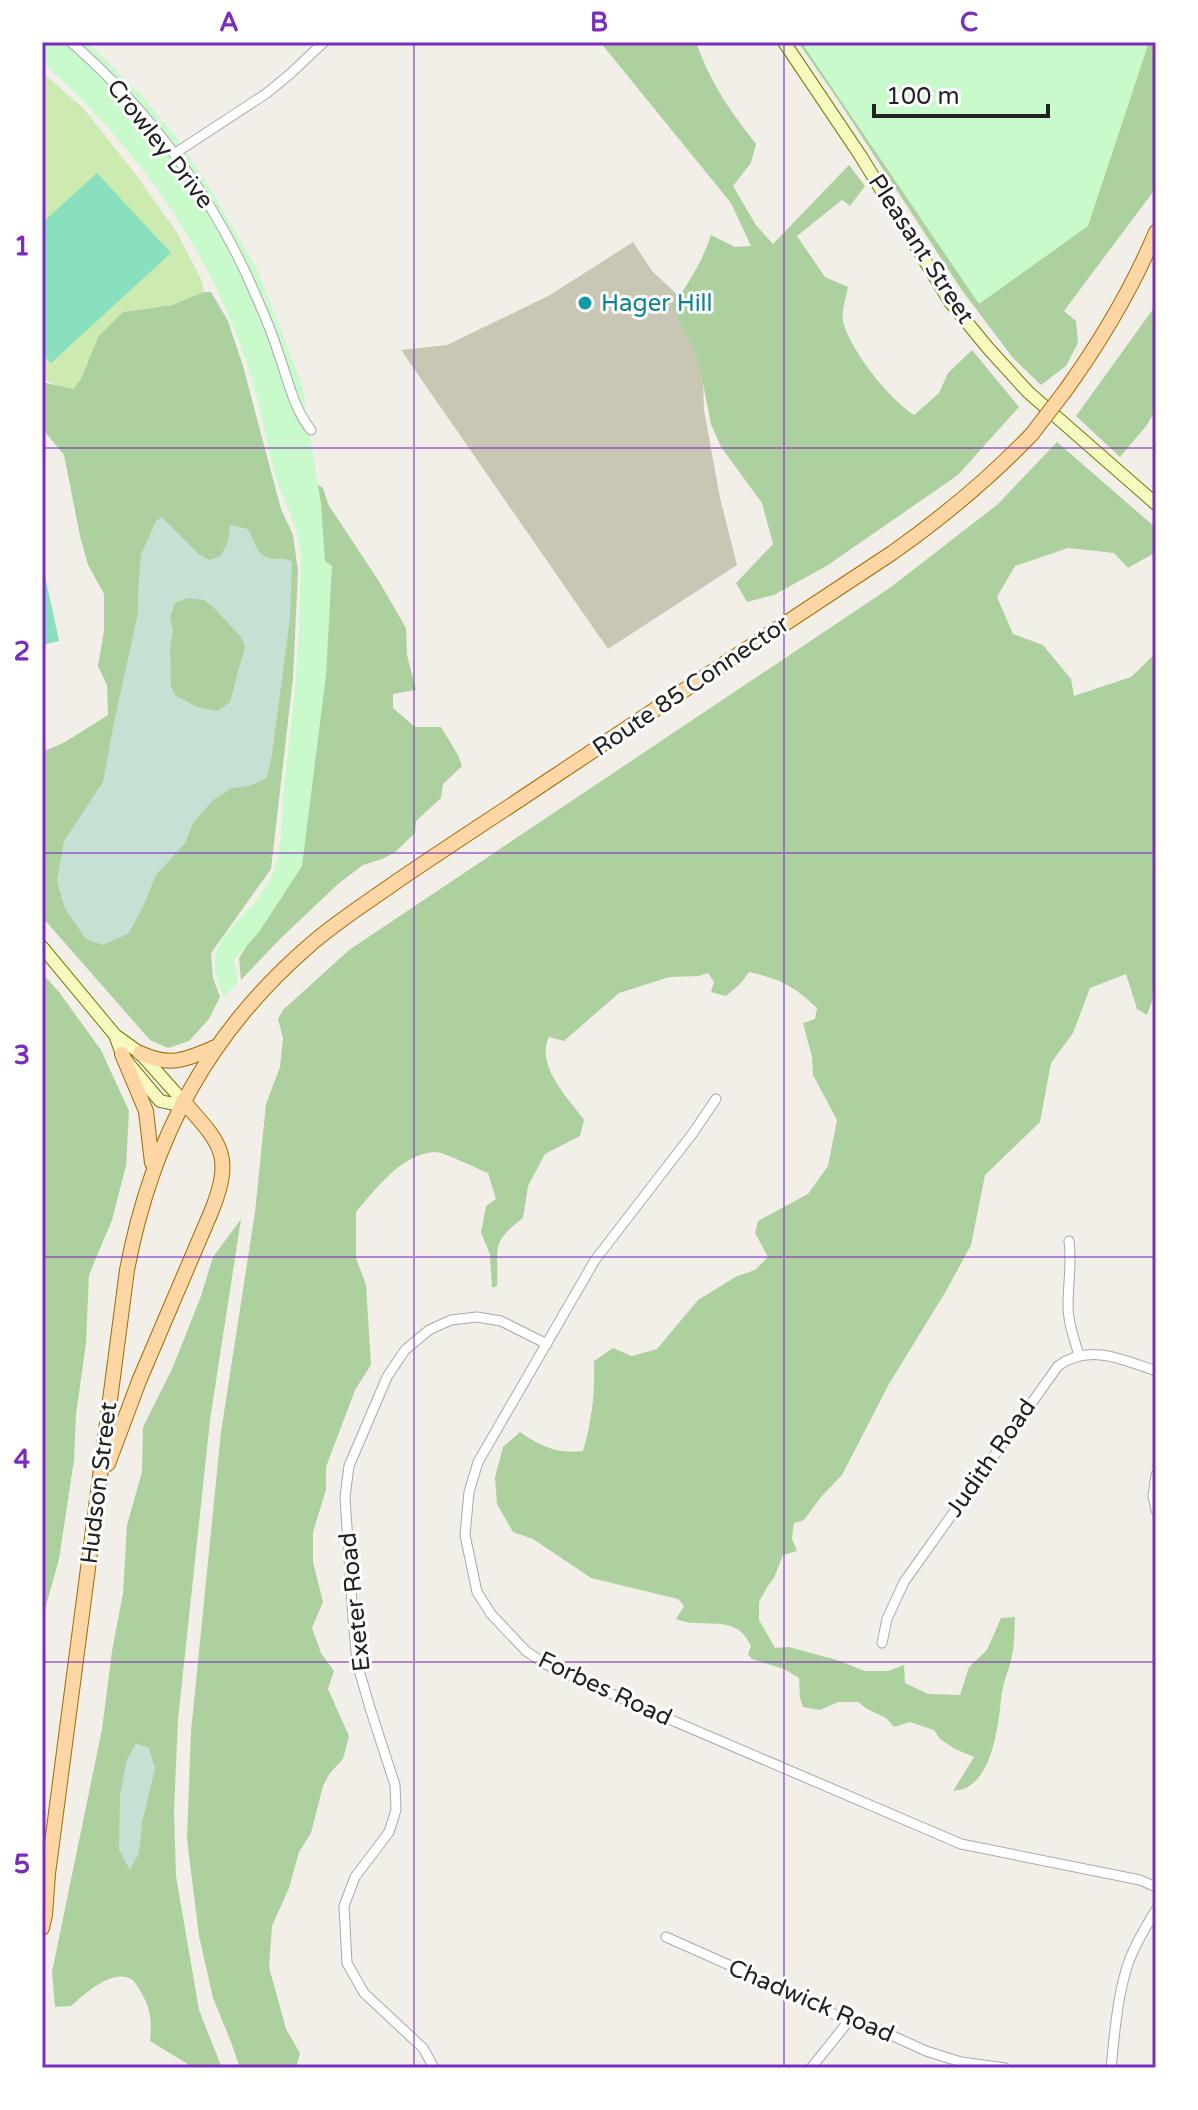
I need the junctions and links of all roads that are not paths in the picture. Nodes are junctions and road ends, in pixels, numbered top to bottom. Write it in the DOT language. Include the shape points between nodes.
graph roads {
  1 [pos="71,42"];
  2 [pos="324,42"];
  3 [pos="784,42"];
  4 [pos="174,154"];
  5 [pos="1156,232"];
  6 [pos="311,430"];
  7 [pos="1154,502"];
  8 [pos="42,947"];
  9 [pos="115,1035"];
  10 [pos="218,1045"];
  11 [pos="140,1053"];
  12 [pos="122,1054"];
  13 [pos="716,1099"];
  14 [pos="183,1101"];
  15 [pos="153,1171"];
  16 [pos="1069,1241"];
  17 [pos="547,1344"];
  18 [pos="1079,1355"];
  19 [pos="1156,1371"];
  20 [pos="1156,1475"];
  21 [pos="1156,1510"];
  22 [pos="95,1515"];
  23 [pos="882,1643"];
  24 [pos="45,1881"];
  25 [pos="1156,1887"];
  26 [pos="1156,1910"];
  27 [pos="42,1928"];
  28 [pos="666,1937"];
  29 [pos="848,2022"];
  30 [pos="434,2068"];
  31 [pos="811,2068"];
  32 [pos="1005,2068"];
  33 [pos="1111,2068"];
  1 -- 4 [label="street, Crowley Drive" via="123,92"];
  2 -- 4 [label="street" via="267,93"];
  3 -- 7 [label="street, Pleasant Street" via="951,303 1028,392"];
  4 -- 6 [label="street, Crowley Drive" via="248,276 298,412"];
  5 -- 10 [label="main road, Route 85 Connector, bridge" via="1108,328 1065,391 1032,434 966,497 904,544 325,932 276,977"];
  8 -- 9 [label="street"];
  9 -- 11 [label="street"];
  9 -- 12 [label="street"];
  10 -- 11 [label="main road" via="176,1062"];
  10 -- 14 [label="main road, Route 85 Connector"];
  11 -- 14 [label="street"];
  12 -- 14 [label="street" via="160,1101"];
  12 -- 15 [label="main road" via="146,1111"];
  13 -- 17 [label="street, Forbes Road" via="595,1260"];
  14 -- 15 [label="main road, Hudson Street"];
  14 -- 22 [label="main road" via="219,1147 222,1182 119,1432"];
  15 -- 22 [label="main road, Hudson Street" via="127,1270"];
  16 -- 18 [label="street" via="1068,1307"];
  17 -- 25 [label="street, Forbes Road" via="478,1462 466,1516 477,1592 526,1651 565,1674 961,1844"];
  17 -- 30 [label="street, Exeter Road" via="501,1321 477,1317 429,1330 405,1350 387,1377 349,1466 345,1497 357,1663 395,1785 396,1810 389,1832 355,1877 344,1906 347,1963 364,1993 423,2048"];
  18 -- 19 [label="street" via="1110,1356"];
  18 -- 23 [label="street, Judith Road" via="1048,1378 904,1582"];
  20 -- 21 [label="street"];
  22 -- 24 [label="main road, Hudson Street"];
  24 -- 27 [label="main road, Hudson Street"];
  26 -- 33 [label="street" via="1124,1976"];
  28 -- 29 [label="street, Chadwick Road"];
  29 -- 31 [label="street"];
  29 -- 32 [label="street, Chadwick Road" via="961,2062"];
}
